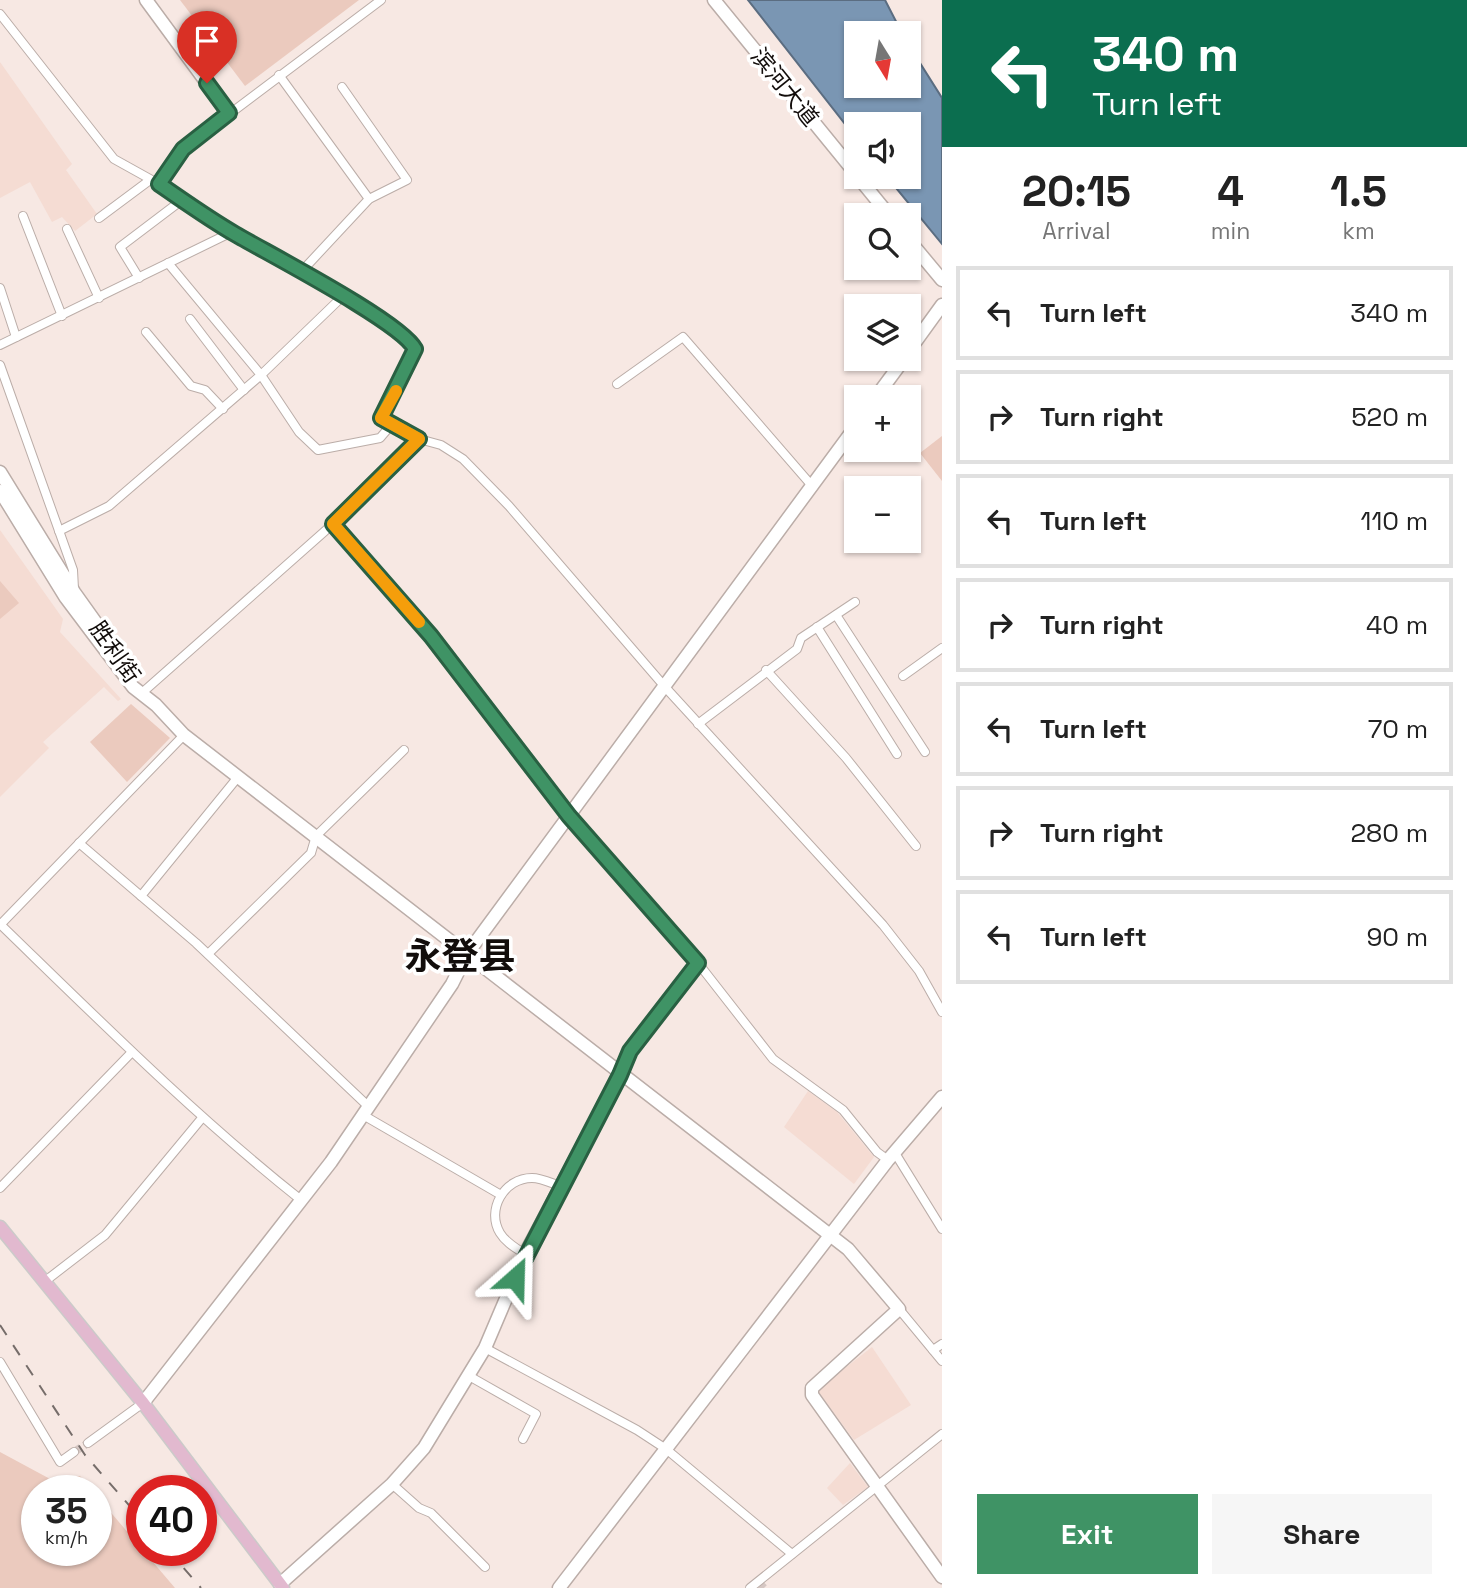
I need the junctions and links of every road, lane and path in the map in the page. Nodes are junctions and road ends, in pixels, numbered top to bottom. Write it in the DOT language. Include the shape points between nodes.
graph roads {
  1 [pos="146,0"];
  2 [pos="381,0"];
  3 [pos="714,0"];
  4 [pos="0,14"];
  5 [pos="279,75"];
  6 [pos="342,87"];
  7 [pos="229,113"];
  8 [pos="844,159"];
  9 [pos="154,182"];
  10 [pos="868,189"];
  11 [pos="369,199"];
  12 [pos="182,200"];
  13 [pos="879,203"];
  14 [pos="23,216"];
  15 [pos="99,218"];
  16 [pos="67,229"];
  17 [pos="232,232"];
  18 [pos="921,255"];
  19 [pos="168,263"];
  20 [pos="301,272"];
  21 [pos="139,278"];
  22 [pos="942,280"];
  23 [pos="0,288"];
  24 [pos="342,296"];
  25 [pos="99,298"];
  26 [pos="942,305"];
  27 [pos="62,316"];
  28 [pos="190,320"];
  29 [pos="146,332"];
  30 [pos="921,334"];
  31 [pos="16,337"];
  32 [pos="0,345"];
  33 [pos="0,365"];
  34 [pos="261,376"];
  35 [pos="617,384"];
  36 [pos="244,390"];
  37 [pos="223,409"];
  38 [pos="392,425"];
  39 [pos="419,439"];
  40 [pos="844,443"];
  41 [pos="0,472"];
  42 [pos="813,487"];
  43 [pos="0,491"];
  44 [pos="333,524"];
  45 [pos="59,531"];
  46 [pos="74,592"];
  47 [pos="855,602"];
  48 [pos="836,615"];
  49 [pos="817,627"];
  50 [pos="942,648"];
  51 [pos="766,670"];
  52 [pos="903,676"];
  53 [pos="665,687"];
  54 [pos="143,692"];
  55 [pos="698,723"];
  56 [pos="184,736"];
  57 [pos="404,750"];
  58 [pos="925,752"];
  59 [pos="897,754"];
  60 [pos="238,777"];
  61 [pos="569,816"];
  62 [pos="316,836"];
  63 [pos="79,843"];
  64 [pos="916,846"];
  65 [pos="141,896"];
  66 [pos="0,925"];
  67 [pos="208,954"];
  68 [pos="467,954"];
  69 [pos="698,963"];
  70 [pos="942,1012"];
  71 [pos="132,1052"];
  72 [pos="620,1075"];
  73 [pos="942,1097"];
  74 [pos="366,1111"];
  75 [pos="202,1118"];
  76 [pos="891,1156"];
  77 [pos="563,1186"];
  78 [pos="0,1188"];
  79 [pos="501,1195"];
  80 [pos="301,1200"];
  81 [pos="0,1227"];
  82 [pos="942,1229"];
  83 [pos="831,1235"];
  84 [pos="525,1254"];
  85 [pos="44,1282"];
  86 [pos="899,1309"];
  87 [pos="942,1344"];
  88 [pos="485,1348"];
  89 [pos="933,1350"];
  90 [pos="0,1362"];
  91 [pos="942,1362"];
  92 [pos="470,1376"];
  93 [pos="143,1403"];
  94 [pos="942,1434"];
  95 [pos="523,1438"];
  96 [pos="88,1443"];
  97 [pos="666,1449"];
  98 [pos="74,1452"];
  99 [pos="392,1484"];
  100 [pos="877,1487"];
  101 [pos="792,1553"];
  102 [pos="485,1567"];
  103 [pos="942,1577"];
  104 [pos="281,1586"];
  105 [pos="559,1588"];
  106 [pos="750,1588"];
  1 -- 7 [label="street"];
  2 -- 5 [label="street"];
  3 -- 8 [label="street, 滨河大道"];
  4 -- 9 [label="street" via="114,159"];
  5 -- 7 [label="street"];
  5 -- 11 [label="street"];
  6 -- 11 [label="street" via="407,180"];
  7 -- 9 [label="street" via="183,149"];
  9 -- 12 [label="street"];
  9 -- 15 [label="street"];
  10 -- 13 [label="street, 滨河大道"];
  11 -- 20 [label="street"];
  12 -- 17 [label="street"];
  12 -- 21 [label="street" via="120,247"];
  14 -- 27 [label="street"];
  16 -- 25 [label="street"];
  17 -- 19 [label="street"];
  17 -- 20 [label="street"];
  18 -- 22 [label="street"];
  19 -- 21 [label="street"];
  19 -- 34 [label="street"];
  20 -- 24 [label="street"];
  21 -- 25 [label="street"];
  23 -- 31 [label="street"];
  24 -- 34 [label="street"];
  24 -- 38 [label="street" via="386,323 415,349 381,418"];
  25 -- 27 [label="street"];
  26 -- 30 [label="street"];
  27 -- 31 [label="street"];
  28 -- 36 [label="street"];
  29 -- 37 [label="street" via="191,386 205,390"];
  31 -- 32 [label="street"];
  33 -- 45 [label="street"];
  34 -- 36 [label="street"];
  34 -- 38 [label="street" via="299,432 318,450 380,438"];
  35 -- 42 [label="street" via="684,337"];
  36 -- 37 [label="street"];
  37 -- 45 [label="street" via="109,506"];
  38 -- 39 [label="street"];
  39 -- 44 [label="street"];
  39 -- 53 [label="street" via="441,445 463,459"];
  40 -- 42 [label="street"];
  41 -- 46 [label="street, 胜利街"];
  42 -- 53 [label="street"];
  43 -- 54 [label="street, 胜利街" via="66,598 133,687"];
  44 -- 54 [label="street"];
  44 -- 61 [label="street" via="431,636"];
  45 -- 46 [label="street" via="73,570"];
  46 -- 54 [label="street, 胜利街"];
  47 -- 48 [label="street"];
  48 -- 49 [label="street"];
  48 -- 58 [label="street"];
  49 -- 51 [label="street" via="801,638 797,649"];
  49 -- 59 [label="street"];
  50 -- 52 [label="street"];
  51 -- 55 [label="street"];
  51 -- 64 [label="street" via="846,758"];
  53 -- 55 [label="street"];
  53 -- 61 [label="street"];
  54 -- 56 [label="street"];
  55 -- 70 [label="street" via="883,925 919,971"];
  56 -- 60 [label="street"];
  56 -- 63 [label="street"];
  57 -- 62 [label="street"];
  60 -- 62 [label="street"];
  60 -- 65 [label="street"];
  61 -- 68 [label="street"];
  61 -- 69 [label="street"];
  62 -- 67 [label="street" via="311,853"];
  62 -- 68 [label="street"];
  63 -- 65 [label="street"];
  63 -- 66 [label="street"];
  65 -- 67 [label="street"];
  66 -- 71 [label="street"];
  67 -- 74 [label="street"];
  68 -- 72 [label="street"];
  68 -- 74 [label="street" via="452,984"];
  69 -- 72 [label="street" via="630,1051"];
  69 -- 76 [label="street" via="773,1059 843,1110"];
  71 -- 75 [label="street"];
  71 -- 78 [label="street"];
  72 -- 77 [label="street"];
  72 -- 83 [label="street"];
  73 -- 76 [label="street"];
  74 -- 79 [label="street"];
  74 -- 80 [label="street"];
  75 -- 80 [label="street"];
  75 -- 85 [label="street" via="106,1235"];
  76 -- 82 [label="street"];
  76 -- 83 [label="street"];
  77 -- 79 [label="street" via="526,1179"];
  77 -- 84 [label="street"];
  79 -- 84 [label="street" via="495,1212 498,1228"];
  80 -- 93 [label="street"];
  81 -- 85 [label="main road"];
  83 -- 86 [label="street"];
  83 -- 97 [label="street"];
  84 -- 88 [label="street"];
  85 -- 93 [label="main road"];
  86 -- 89 [label="street"];
  86 -- 100 [label="street" via="812,1388 817,1404"];
  87 -- 89 [label="street"];
  88 -- 92 [label="street"];
  88 -- 97 [label="street"];
  89 -- 91 [label="street"];
  90 -- 98 [label="street" via="60,1462"];
  92 -- 95 [label="street" via="536,1414"];
  92 -- 99 [label="street" via="424,1448"];
  93 -- 96 [label="street"];
  93 -- 104 [label="main road"];
  94 -- 100 [label="street"];
  97 -- 101 [label="street"];
  97 -- 105 [label="street"];
  99 -- 102 [label="street" via="431,1513"];
  99 -- 104 [label="street"];
  100 -- 101 [label="street"];
  100 -- 103 [label="street"];
  101 -- 106 [label="street"];
}
